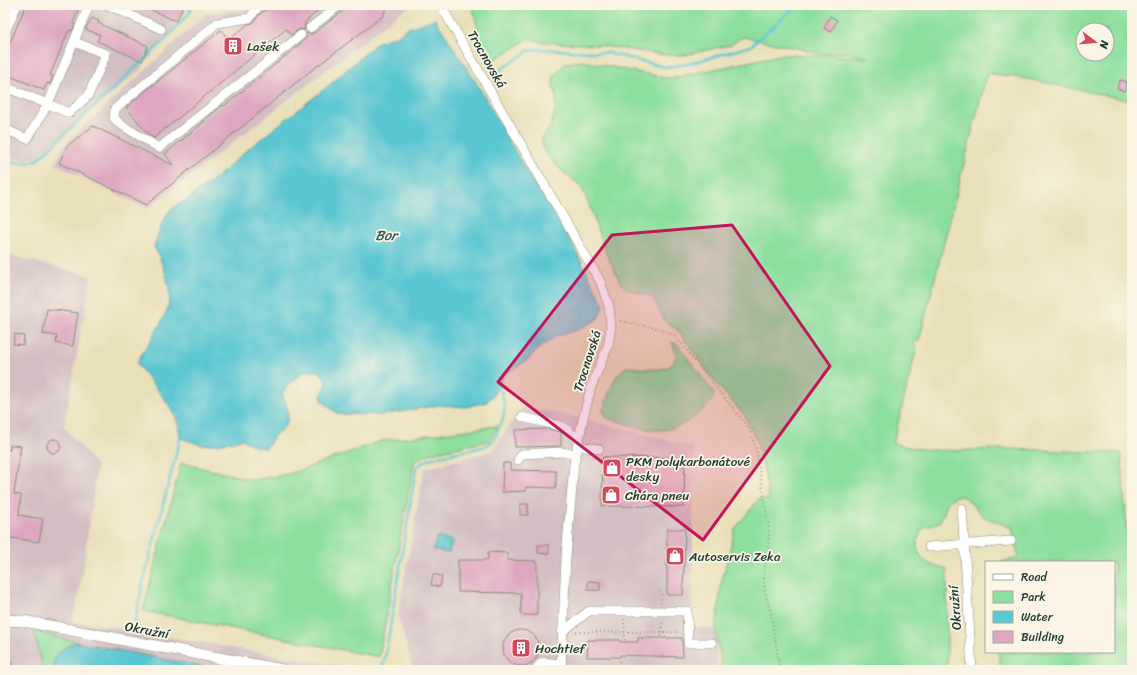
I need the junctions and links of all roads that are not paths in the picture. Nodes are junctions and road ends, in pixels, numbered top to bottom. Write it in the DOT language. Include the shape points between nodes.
graph roads {
  1 [pos="17,5"];
  2 [pos="89,5"];
  3 [pos="108,5"];
  4 [pos="259,5"];
  5 [pos="340,5"];
  6 [pos="443,7"];
  7 [pos="310,28"];
  8 [pos="161,29"];
  9 [pos="5,32"];
  10 [pos="301,35"];
  11 [pos="74,42"];
  12 [pos="5,87"];
  13 [pos="48,104"];
  14 [pos="5,129"];
  15 [pos="522,418"];
  16 [pos="577,447"];
  17 [pos="599,449"];
  18 [pos="518,460"];
  19 [pos="962,508"];
  20 [pos="1011,541"];
  21 [pos="964,544"];
  22 [pos="929,547"];
  23 [pos="5,620"];
  24 [pos="562,632"];
  25 [pos="712,643"];
  26 [pos="561,667"];
  27 [pos="283,670"];
  28 [pos="535,670"];
  29 [pos="972,670"];
  1 -- 9 [label="street"];
  2 -- 11 [label="street"];
  3 -- 8 [label="street"];
  4 -- 10 [label="street" via="250,18 217,23 115,109 114,118 124,128 159,148"];
  5 -- 7 [label="street"];
  6 -- 16 [label="street, Trocnovská" via="600,281 609,306 611,328 608,346 591,387"];
  11 -- 13 [label="street"];
  11 -- 13 [label="street" via="106,54 88,96 69,113"];
  12 -- 13 [label="street"];
  13 -- 14 [label="street" via="27,139"];
  15 -- 16 [label="street" via="564,427"];
  16 -- 17 [label="street"];
  16 -- 18 [label="street" via="560,452 522,454"];
  16 -- 24 [label="street, Trocnovská"];
  19 -- 21 [label="street, Okružní"];
  20 -- 21 [label="street"];
  21 -- 22 [label="street"];
  21 -- 29 [label="street, Okružní"];
  23 -- 27 [label="main road, Okružní" via="23,621"];
  24 -- 25 [label="street" via="589,611 687,611 688,643"];
  24 -- 26 [label="street, Trocnovská"];
  26 -- 28 [label="street" via="542,662"];
}
